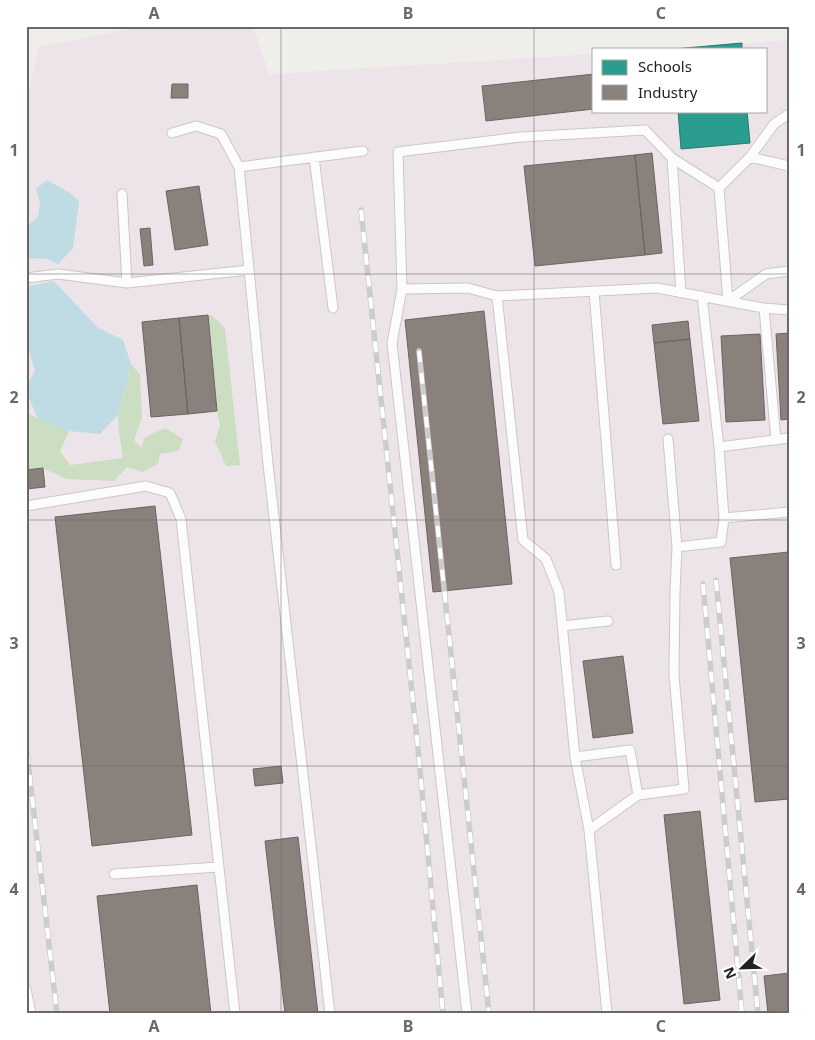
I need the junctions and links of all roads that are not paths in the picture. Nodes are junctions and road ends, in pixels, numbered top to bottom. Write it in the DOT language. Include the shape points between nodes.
graph roads {
  1 [pos="789,114"];
  2 [pos="172,133"];
  3 [pos="363,151"];
  4 [pos="314,157"];
  5 [pos="750,157"];
  6 [pos="672,158"];
  7 [pos="789,166"];
  8 [pos="239,167"];
  9 [pos="719,188"];
  10 [pos="122,194"];
  11 [pos="249,270"];
  12 [pos="789,271"];
  13 [pos="26,278"];
  14 [pos="127,283"];
  15 [pos="402,289"];
  16 [pos="594,291"];
  17 [pos="681,293"];
  18 [pos="497,296"];
  19 [pos="702,296"];
  20 [pos="728,302"];
  21 [pos="333,308"];
  22 [pos="764,308"];
  23 [pos="789,310"];
  24 [pos="789,438"];
  25 [pos="668,439"];
  26 [pos="776,440"];
  27 [pos="719,447"];
  28 [pos="26,506"];
  29 [pos="789,512"];
  30 [pos="724,518"];
  31 [pos="677,547"];
  32 [pos="616,565"];
  33 [pos="608,621"];
  34 [pos="562,626"];
  35 [pos="575,757"];
  36 [pos="638,795"];
  37 [pos="589,830"];
  38 [pos="218,867"];
  39 [pos="114,874"];
  40 [pos="26,989"];
  41 [pos="32,1014"];
  42 [pos="234,1014"];
  43 [pos="330,1014"];
  44 [pos="467,1014"];
  45 [pos="607,1014"];
  1 -- 5 [label="lane" via="774,124"];
  2 -- 8 [label="lane" via="196,126 222,134"];
  3 -- 4 [label="lane"];
  4 -- 8 [label="lane"];
  4 -- 21 [label="lane"];
  5 -- 7 [label="lane"];
  5 -- 9 [label="lane"];
  6 -- 9 [label="lane"];
  6 -- 15 [label="lane" via="645,130 521,136 398,152"];
  6 -- 17 [label="lane"];
  8 -- 11 [label="lane"];
  9 -- 20 [label="lane"];
  10 -- 14 [label="lane"];
  11 -- 14 [label="lane"];
  11 -- 43 [label="lane"];
  12 -- 20 [label="lane" via="766,274"];
  13 -- 14 [label="lane" via="58,274"];
  15 -- 18 [label="lane" via="468,288"];
  15 -- 44 [label="lane" via="392,343"];
  16 -- 17 [label="lane" via="657,288"];
  16 -- 18 [label="lane"];
  16 -- 32 [label="lane"];
  17 -- 19 [label="lane"];
  18 -- 34 [label="lane" via="523,540 546,559 558,592"];
  19 -- 20 [label="lane"];
  19 -- 27 [label="lane"];
  20 -- 22 [label="lane"];
  22 -- 23 [label="lane"];
  22 -- 26 [label="lane"];
  24 -- 26 [label="lane"];
  25 -- 31 [label="lane"];
  26 -- 27 [label="lane"];
  27 -- 30 [label="lane"];
  28 -- 38 [label="lane" via="146,486 170,493 181,519"];
  29 -- 30 [label="lane"];
  30 -- 31 [label="lane" via="721,542"];
  31 -- 36 [label="lane" via="674,675 684,788"];
  33 -- 34 [label="lane"];
  34 -- 35 [label="lane"];
  35 -- 36 [label="lane" via="630,750"];
  35 -- 37 [label="lane"];
  36 -- 37 [label="lane"];
  37 -- 45 [label="lane"];
  38 -- 39 [label="lane"];
  38 -- 42 [label="lane"];
  40 -- 41 [label="lane"];
}
